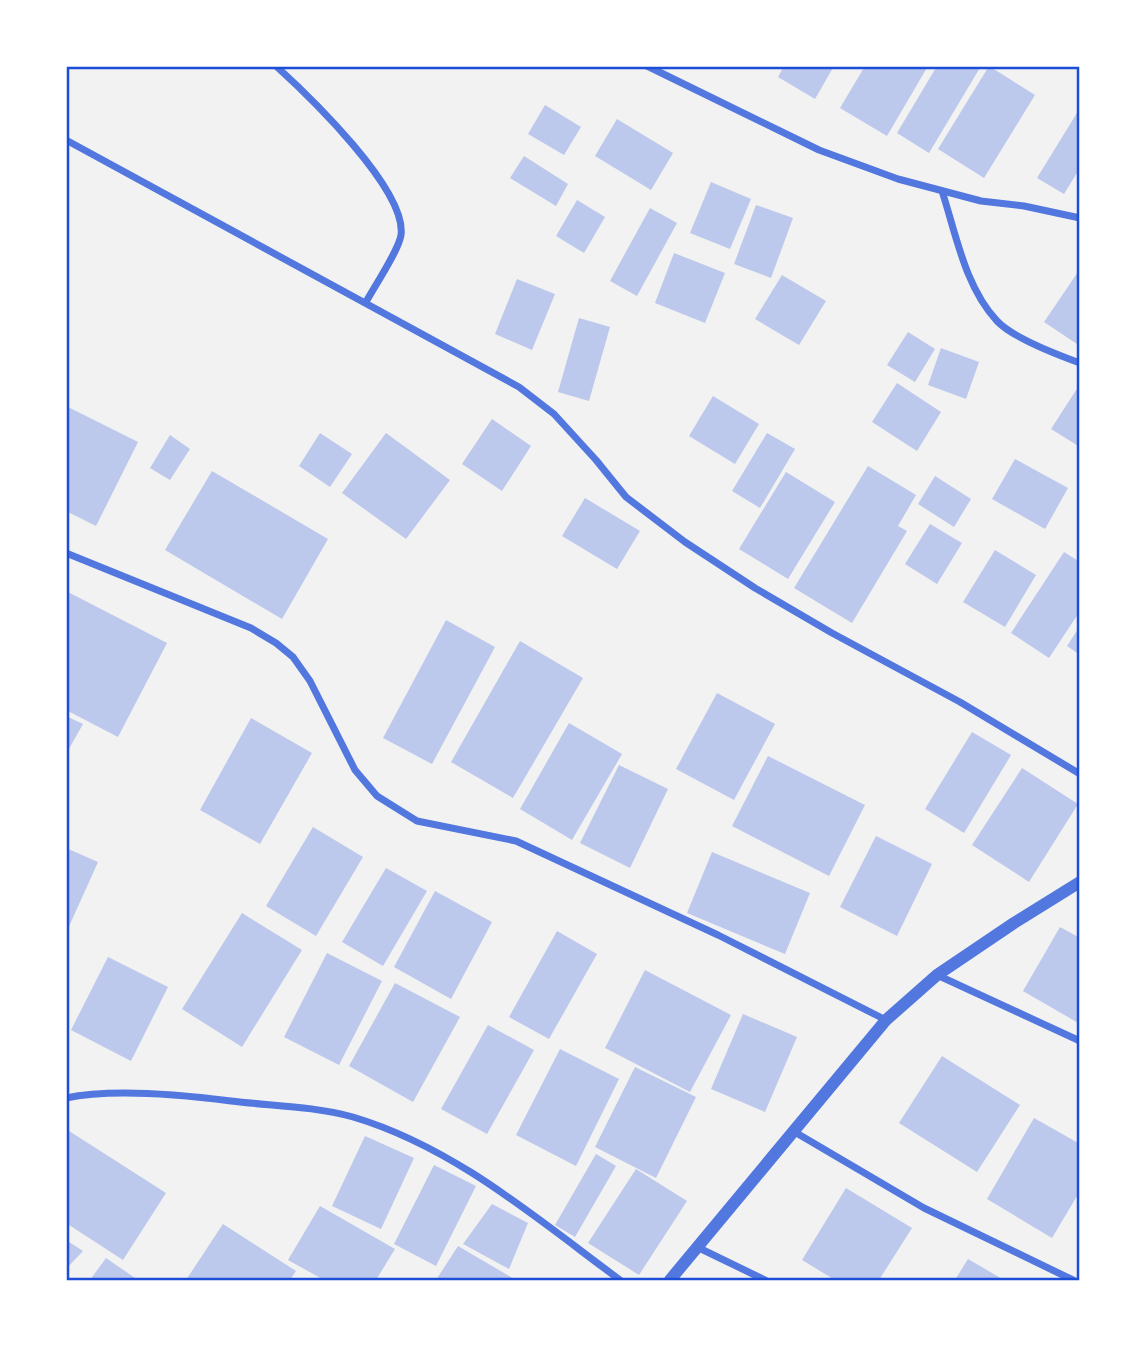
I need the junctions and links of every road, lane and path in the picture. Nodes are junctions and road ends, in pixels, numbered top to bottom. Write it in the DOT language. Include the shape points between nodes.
graph roads {
  1 [pos="276,66"];
  2 [pos="647,66"];
  3 [pos="66,140"];
  4 [pos="942,191"];
  5 [pos="1080,218"];
  6 [pos="366,302"];
  7 [pos="1080,363"];
  8 [pos="66,553"];
  9 [pos="1080,774"];
  10 [pos="1080,882"];
  11 [pos="937,975"];
  12 [pos="886,1020"];
  13 [pos="1080,1041"];
  14 [pos="66,1098"];
  15 [pos="793,1131"];
  16 [pos="696,1247"];
  17 [pos="620,1280"];
  18 [pos="670,1280"];
  19 [pos="765,1280"];
  20 [pos="1073,1280"];
  1 -- 6 [label="street" via="363,156 397,210 401,236"];
  2 -- 4 [label="street" via="819,150"];
  3 -- 6 [label="street"];
  4 -- 5 [label="street"];
  4 -- 7 [label="street" via="975,291 999,323"];
  6 -- 9 [label="street" via="519,387 554,414 626,497 685,542 755,588"];
  8 -- 12 [label="street" via="251,628 276,643 310,681 355,771 377,796 417,821 516,841"];
  10 -- 11 [label="street"];
  11 -- 12 [label="street"];
  11 -- 13 [label="street"];
  12 -- 15 [label="street"];
  14 -- 17 [label="street" via="91,1093 209,1098 299,1106 351,1117 404,1135 459,1164"];
  15 -- 16 [label="street"];
  15 -- 20 [label="street" via="924,1208"];
  16 -- 18 [label="street"];
  16 -- 19 [label="street"];
}
